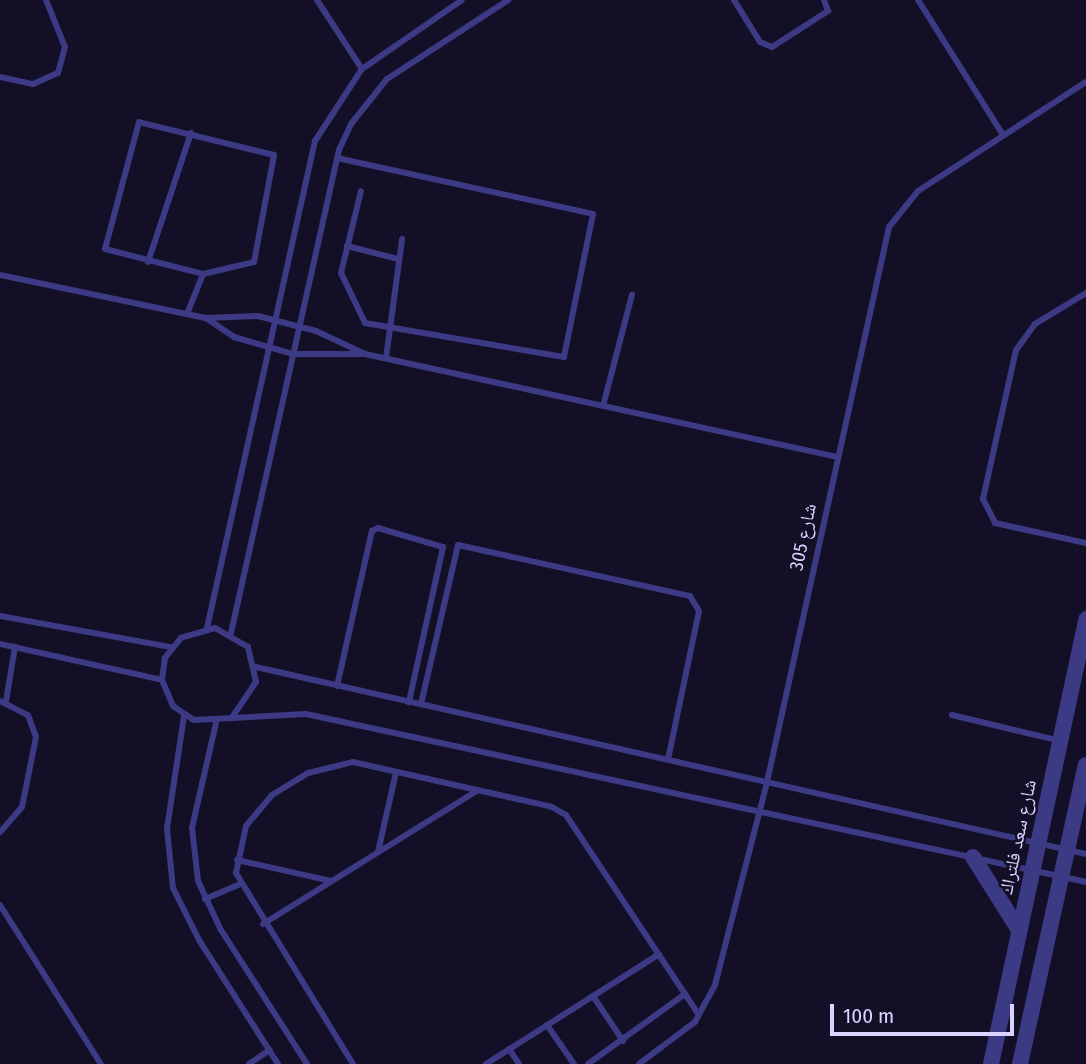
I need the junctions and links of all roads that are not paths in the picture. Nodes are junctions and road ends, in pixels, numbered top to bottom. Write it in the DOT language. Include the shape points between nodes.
graph roads {
  1 [pos="46,0"];
  2 [pos="317,0"];
  3 [pos="462,0"];
  4 [pos="508,0"];
  5 [pos="733,0"];
  6 [pos="824,0"];
  7 [pos="918,0"];
  8 [pos="362,69"];
  9 [pos="0,77"];
  10 [pos="1086,82"];
  11 [pos="191,133"];
  12 [pos="1003,135"];
  13 [pos="337,158"];
  14 [pos="361,191"];
  15 [pos="402,239"];
  16 [pos="347,246"];
  17 [pos="398,258"];
  18 [pos="148,262"];
  19 [pos="203,274"];
  20 [pos="0,275"];
  21 [pos="1086,293"];
  22 [pos="632,295"];
  23 [pos="187,314"];
  24 [pos="206,318"];
  25 [pos="274,321"];
  26 [pos="299,326"];
  27 [pos="391,329"];
  28 [pos="267,348"];
  29 [pos="293,354"];
  30 [pos="365,354"];
  31 [pos="386,358"];
  32 [pos="603,406"];
  33 [pos="836,457"];
  34 [pos="1086,543"];
  35 [pos="0,616"];
  36 [pos="1086,619"];
  37 [pos="207,628"];
  38 [pos="231,633"];
  39 [pos="0,644"];
  40 [pos="15,647"];
  41 [pos="171,647"];
  42 [pos="256,667"];
  43 [pos="162,680"];
  44 [pos="337,686"];
  45 [pos="3,701"];
  46 [pos="409,702"];
  47 [pos="421,704"];
  48 [pos="953,715"];
  49 [pos="184,716"];
  50 [pos="233,716"];
  51 [pos="216,723"];
  52 [pos="1060,741"];
  53 [pos="668,760"];
  54 [pos="1086,765"];
  55 [pos="396,772"];
  56 [pos="767,782"];
  57 [pos="478,790"];
  58 [pos="759,812"];
  59 [pos="0,832"];
  60 [pos="1038,843"];
  61 [pos="1067,850"];
  62 [pos="378,852"];
  63 [pos="1086,854"];
  64 [pos="973,857"];
  65 [pos="237,860"];
  66 [pos="1032,870"];
  67 [pos="1062,876"];
  68 [pos="332,881"];
  69 [pos="1086,881"];
  70 [pos="238,885"];
  71 [pos="205,899"];
  72 [pos="0,905"];
  73 [pos="263,924"];
  74 [pos="1019,930"];
  75 [pos="659,954"];
  76 [pos="685,994"];
  77 [pos="593,996"];
  78 [pos="699,1015"];
  79 [pos="547,1025"];
  80 [pos="623,1041"];
  81 [pos="509,1049"];
  82 [pos="270,1050"];
  83 [pos="101,1064"];
  84 [pos="249,1064"];
  85 [pos="278,1064"];
  86 [pos="307,1064"];
  87 [pos="353,1064"];
  88 [pos="486,1064"];
  89 [pos="519,1064"];
  90 [pos="574,1064"];
  91 [pos="587,1064"];
  92 [pos="639,1064"];
  93 [pos="990,1064"];
  94 [pos="1020,1064"];
  1 -- 9 [label="lane" via="65,47 58,73 33,84"];
  2 -- 8 [label="lane"];
  3 -- 8 [label="lane"];
  4 -- 13 [label="lane" via="387,79 351,124"];
  5 -- 6 [label="lane" via="760,42 772,47 828,11"];
  7 -- 12 [label="lane"];
  8 -- 25 [label="lane" via="315,141"];
  10 -- 12 [label="lane, شارع 305"];
  11 -- 18 [label="lane"];
  11 -- 18 [label="lane" via="134,125 105,249"];
  11 -- 19 [label="lane" via="274,155 254,262"];
  12 -- 33 [label="lane, شارع 305" via="918,191 889,227"];
  13 -- 26 [label="lane"];
  13 -- 27 [label="lane" via="594,216 566,351 558,360"];
  14 -- 16 [label="lane"];
  15 -- 17 [label="lane"];
  16 -- 17 [label="lane"];
  16 -- 27 [label="lane" via="341,279 359,315 371,326"];
  17 -- 27 [label="lane" via="388,307"];
  18 -- 19 [label="lane"];
  19 -- 23 [label="lane"];
  20 -- 23 [label="lane"];
  21 -- 34 [label="lane" via="1035,324 1016,350 983,499 995,523"];
  22 -- 32 [label="lane"];
  23 -- 24 [label="lane"];
  24 -- 25 [label="lane" via="240,314"];
  24 -- 28 [label="lane"];
  25 -- 26 [label="lane"];
  25 -- 28 [label="lane"];
  26 -- 29 [label="lane"];
  26 -- 30 [label="lane"];
  27 -- 31 [label="lane"];
  28 -- 29 [label="lane"];
  28 -- 37 [label="lane"];
  29 -- 30 [label="lane"];
  29 -- 38 [label="lane"];
  30 -- 31 [label="lane"];
  31 -- 32 [label="lane"];
  32 -- 33 [label="lane"];
  33 -- 56 [label="lane, شارع 305"];
  35 -- 41 [label="lane"];
  36 -- 52 [label="street, شارع سعد فلتراك"];
  37 -- 38 [label="lane"];
  37 -- 41 [label="lane"];
  38 -- 42 [label="lane" via="248,647"];
  39 -- 40 [label="lane"];
  40 -- 43 [label="lane"];
  40 -- 45 [label="lane"];
  41 -- 43 [label="lane"];
  42 -- 44 [label="lane"];
  42 -- 50 [label="lane" via="252,695"];
  43 -- 49 [label="lane"];
  44 -- 46 [label="lane"];
  44 -- 46 [label="lane" via="372,531 378,528 443,547"];
  45 -- 59 [label="lane" via="28,715 36,737 22,807"];
  46 -- 47 [label="lane"];
  47 -- 53 [label="lane"];
  47 -- 53 [label="lane" via="458,545 690,596 699,611"];
  48 -- 52 [label="lane"];
  49 -- 51 [label="lane"];
  49 -- 82 [label="lane" via="167,829 173,887 199,940"];
  50 -- 51 [label="lane"];
  50 -- 58 [label="lane" via="306,714"];
  51 -- 71 [label="lane" via="192,828"];
  52 -- 60 [label="street, شارع سعد فلتراك"];
  53 -- 56 [label="lane"];
  54 -- 61 [label="street"];
  55 -- 57 [label="lane"];
  55 -- 62 [label="lane"];
  55 -- 65 [label="lane" via="353,762 289,783 257,809"];
  56 -- 58 [label="lane, شارع 305"];
  56 -- 60 [label="lane"];
  57 -- 62 [label="lane"];
  57 -- 75 [label="lane" via="566,815"];
  58 -- 64 [label="lane"];
  58 -- 78 [label="lane, شارع 305" via="715,985"];
  60 -- 61 [label="lane"];
  60 -- 66 [label="street, شارع سعد فلتراك"];
  61 -- 63 [label="lane"];
  61 -- 67 [label="street"];
  62 -- 68 [label="lane"];
  64 -- 66 [label="lane"];
  64 -- 74 [label="street"];
  65 -- 68 [label="lane"];
  65 -- 70 [label="lane"];
  66 -- 67 [label="lane"];
  66 -- 74 [label="street, شارع سعد فلتراك"];
  67 -- 69 [label="lane"];
  67 -- 94 [label="street"];
  68 -- 73 [label="lane"];
  70 -- 71 [label="lane"];
  70 -- 73 [label="lane"];
  71 -- 86 [label="lane"];
  72 -- 83 [label="lane"];
  73 -- 87 [label="lane"];
  74 -- 93 [label="street, شارع سعد فلتراك"];
  75 -- 76 [label="lane"];
  75 -- 77 [label="lane"];
  76 -- 78 [label="lane"];
  76 -- 80 [label="lane"];
  77 -- 79 [label="lane"];
  77 -- 80 [label="lane"];
  78 -- 92 [label="lane, شارع 305"];
  79 -- 81 [label="lane"];
  79 -- 90 [label="lane"];
  80 -- 91 [label="lane"];
  81 -- 88 [label="lane"];
  81 -- 89 [label="lane"];
  82 -- 84 [label="lane"];
  82 -- 85 [label="lane"];
}
